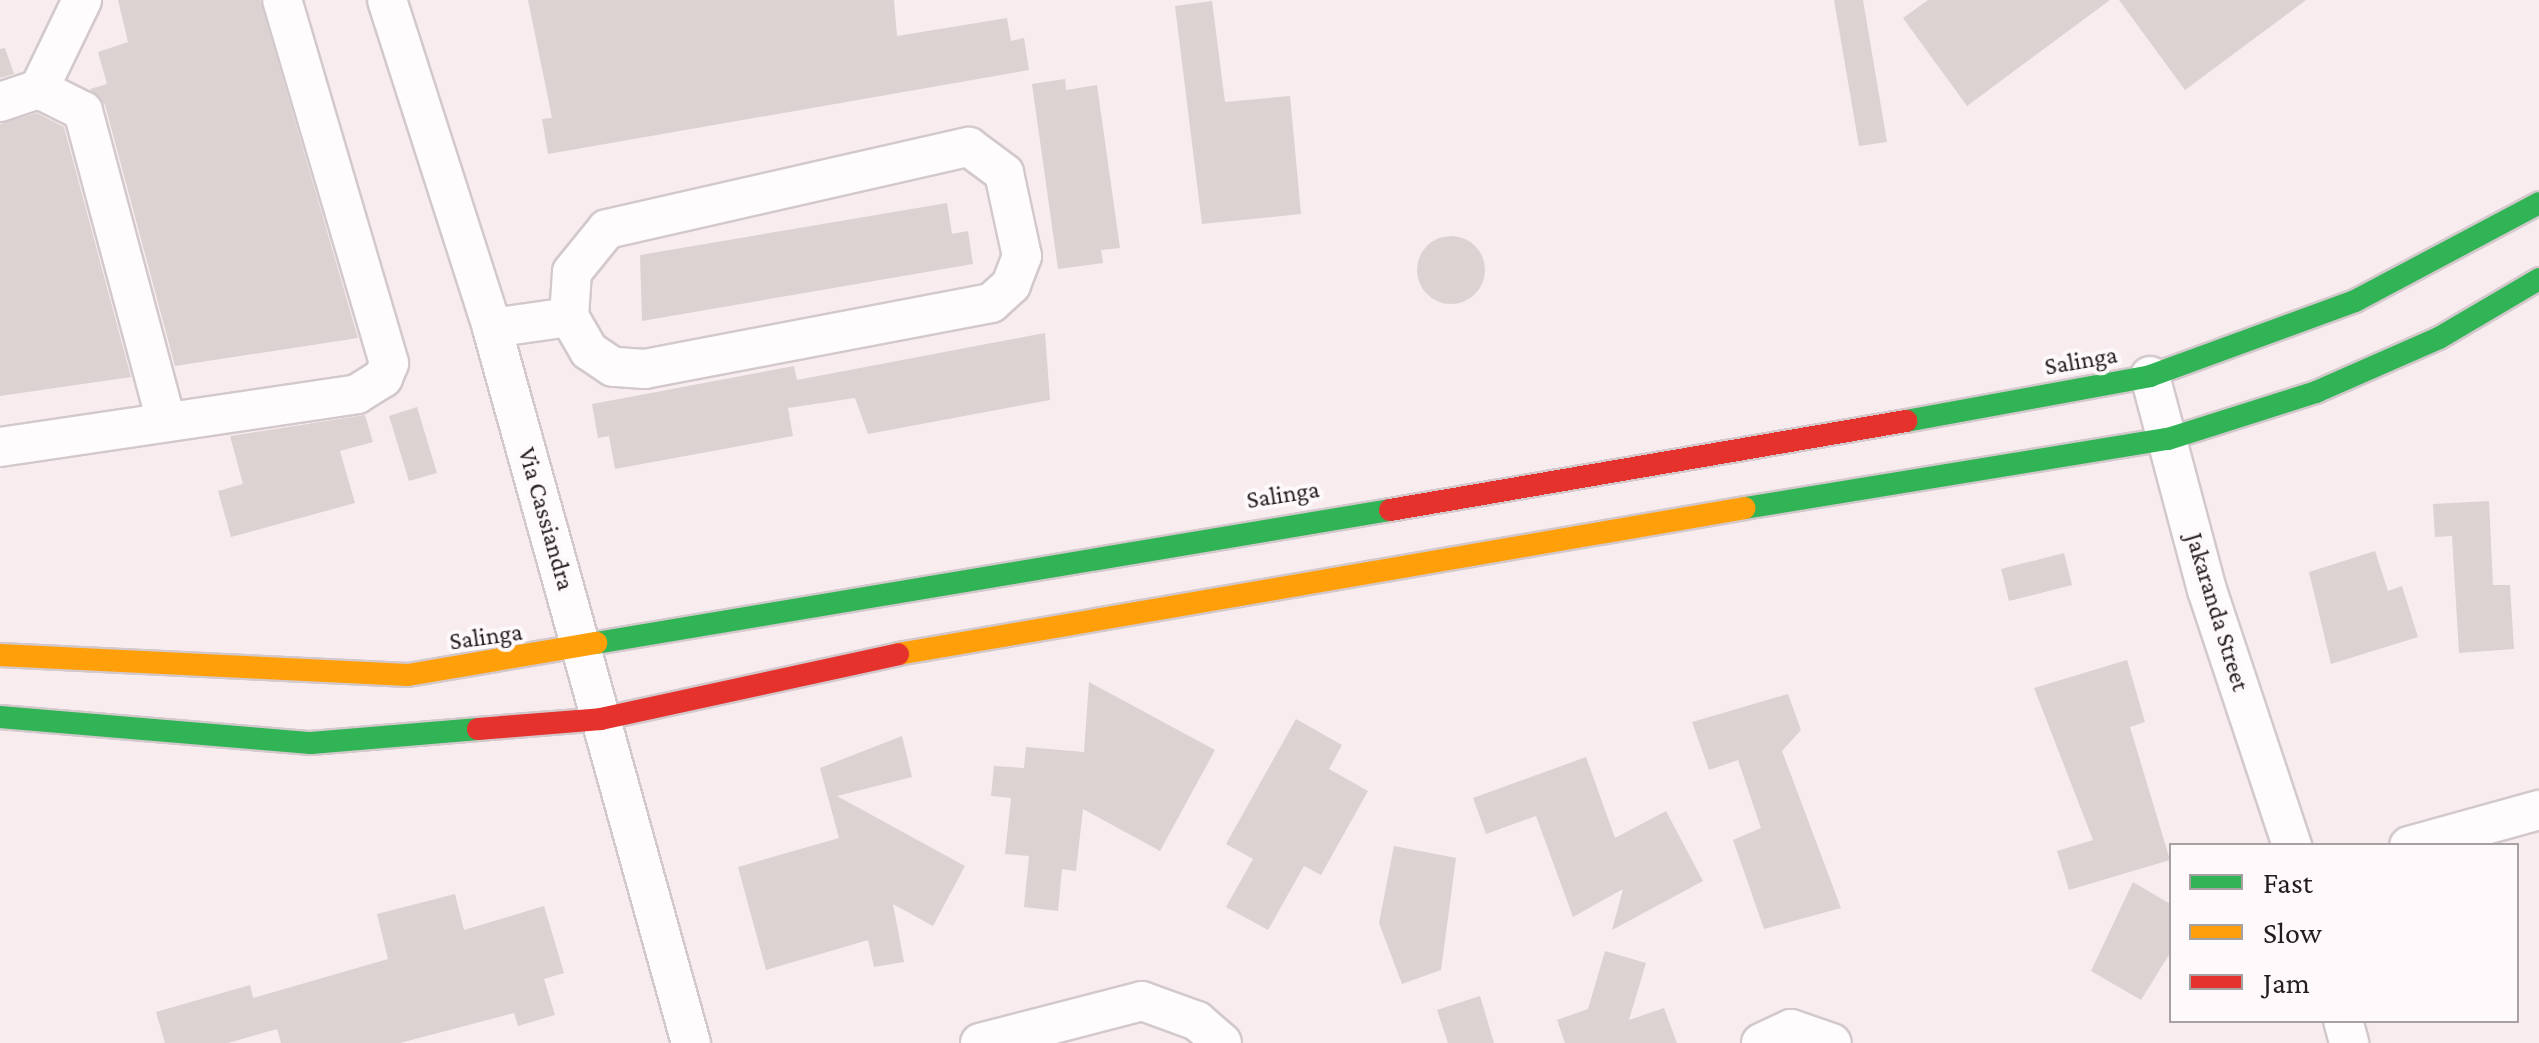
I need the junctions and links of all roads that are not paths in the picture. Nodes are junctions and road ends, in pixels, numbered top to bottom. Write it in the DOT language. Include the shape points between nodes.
graph roads {
  1 [pos="82,0"];
  2 [pos="282,0"];
  3 [pos="386,0"];
  4 [pos="39,89"];
  5 [pos="0,102"];
  6 [pos="2539,204"];
  7 [pos="2539,280"];
  8 [pos="568,317"];
  9 [pos="492,328"];
  10 [pos="2150,376"];
  11 [pos="166,422"];
  12 [pos="2168,439"];
  13 [pos="0,448"];
  14 [pos="584,650"];
  15 [pos="0,655"];
  16 [pos="0,717"];
  17 [pos="601,719"];
  18 [pos="2539,810"];
  19 [pos="2291,843"];
  20 [pos="2419,843"];
  21 [pos="691,1043"];
  22 [pos="980,1043"];
  23 [pos="1222,1043"];
  24 [pos="1761,1043"];
  25 [pos="1832,1043"];
  1 -- 4 [label="street"];
  2 -- 11 [label="street" via="390,363 356,394"];
  3 -- 9 [label="street, Via Cassiandra"];
  4 -- 5 [label="street"];
  4 -- 11 [label="street" via="82,111"];
  6 -- 10 [label="street, Salinga" via="2356,301"];
  7 -- 12 [label="street" via="2438,338 2316,392"];
  8 -- 8 [label="street" via="572,272 607,228 969,147 1004,174 1022,256 1012,286 991,303 644,369 613,367 589,351"];
  8 -- 9 [label="street"];
  9 -- 14 [label="street, Via Cassiandra"];
  10 -- 12 [label="street, Jakaranda Street"];
  10 -- 14 [label="street, Salinga" via="1147,544"];
  11 -- 13 [label="street"];
  12 -- 17 [label="street" via="1067,618"];
  12 -- 19 [label="street, Jakaranda Street" via="2207,590"];
  14 -- 15 [label="street, Salinga" via="408,675"];
  14 -- 17 [label="street, Via Cassiandra"];
  16 -- 17 [label="street" via="312,744"];
  17 -- 21 [label="street, Via Cassiandra"];
  18 -- 20 [label="street"];
  22 -- 23 [label="street" via="1142,1001 1197,1021"];
  24 -- 25 [label="street" via="1790,1030"];
}
